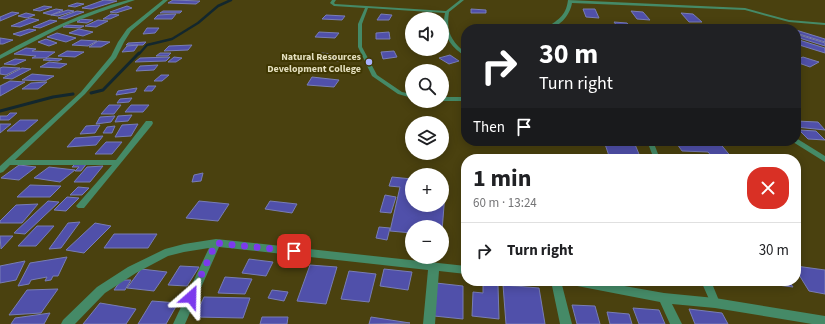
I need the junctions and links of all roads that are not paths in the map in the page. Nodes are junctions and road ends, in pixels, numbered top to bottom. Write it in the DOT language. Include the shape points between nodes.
graph roads {
  1 [pos="133,0"];
  2 [pos="166,0"];
  3 [pos="334,0"];
  4 [pos="462,0"];
  5 [pos="570,1"];
  6 [pos="367,7"];
  7 [pos="447,12"];
  8 [pos="556,24"];
  9 [pos="825,24"];
  10 [pos="449,37"];
  11 [pos="461,50"];
  12 [pos="0,57"];
  13 [pos="405,94"];
  14 [pos="449,99"];
  15 [pos="461,99"];
  16 [pos="149,123"];
  17 [pos="801,143"];
  18 [pos="825,160"];
  19 [pos="118,162"];
  20 [pos="8,163"];
  21 [pos="0,170"];
  22 [pos="81,206"];
  23 [pos="216,243"];
  24 [pos="434,266"];
  25 [pos="461,269"];
  26 [pos="557,286"];
  27 [pos="599,286"];
  28 [pos="708,286"];
  29 [pos="664,298"];
  30 [pos="715,303"];
  31 [pos="802,320"];
  32 [pos="825,321"];
  33 [pos="67,324"];
  34 [pos="179,324"];
  35 [pos="429,324"];
  36 [pos="566,324"];
  37 [pos="676,324"];
  1 -- 12 [label="street" via="89,13 58,26"];
  2 -- 20 [label="street" via="129,30 114,57 83,93"];
  3 -- 6 [label="lane" via="334,5"];
  4 -- 7 [label="lane"];
  5 -- 8 [label="lane" via="563,19"];
  5 -- 9 [label="lane" via="745,9 784,20"];
  6 -- 7 [label="lane"];
  6 -- 13 [label="lane" via="360,24 360,47 375,76"];
  10 -- 11 [label="lane"];
  14 -- 15 [label="lane"];
  16 -- 19 [label="street"];
  17 -- 18 [label="street"];
  19 -- 20 [label="street"];
  19 -- 22 [label="street"];
  20 -- 21 [label="street"];
  23 -- 24 [label="street"];
  23 -- 33 [label="street" via="165,253 132,270 101,290"];
  23 -- 34 [label="street"];
  24 -- 25 [label="street"];
  24 -- 35 [label="street"];
  26 -- 36 [label="street"];
  27 -- 29 [label="street"];
  28 -- 30 [label="lane"];
  29 -- 30 [label="street"];
  29 -- 37 [label="street"];
  30 -- 31 [label="street"];
  31 -- 32 [label="street"];
}
